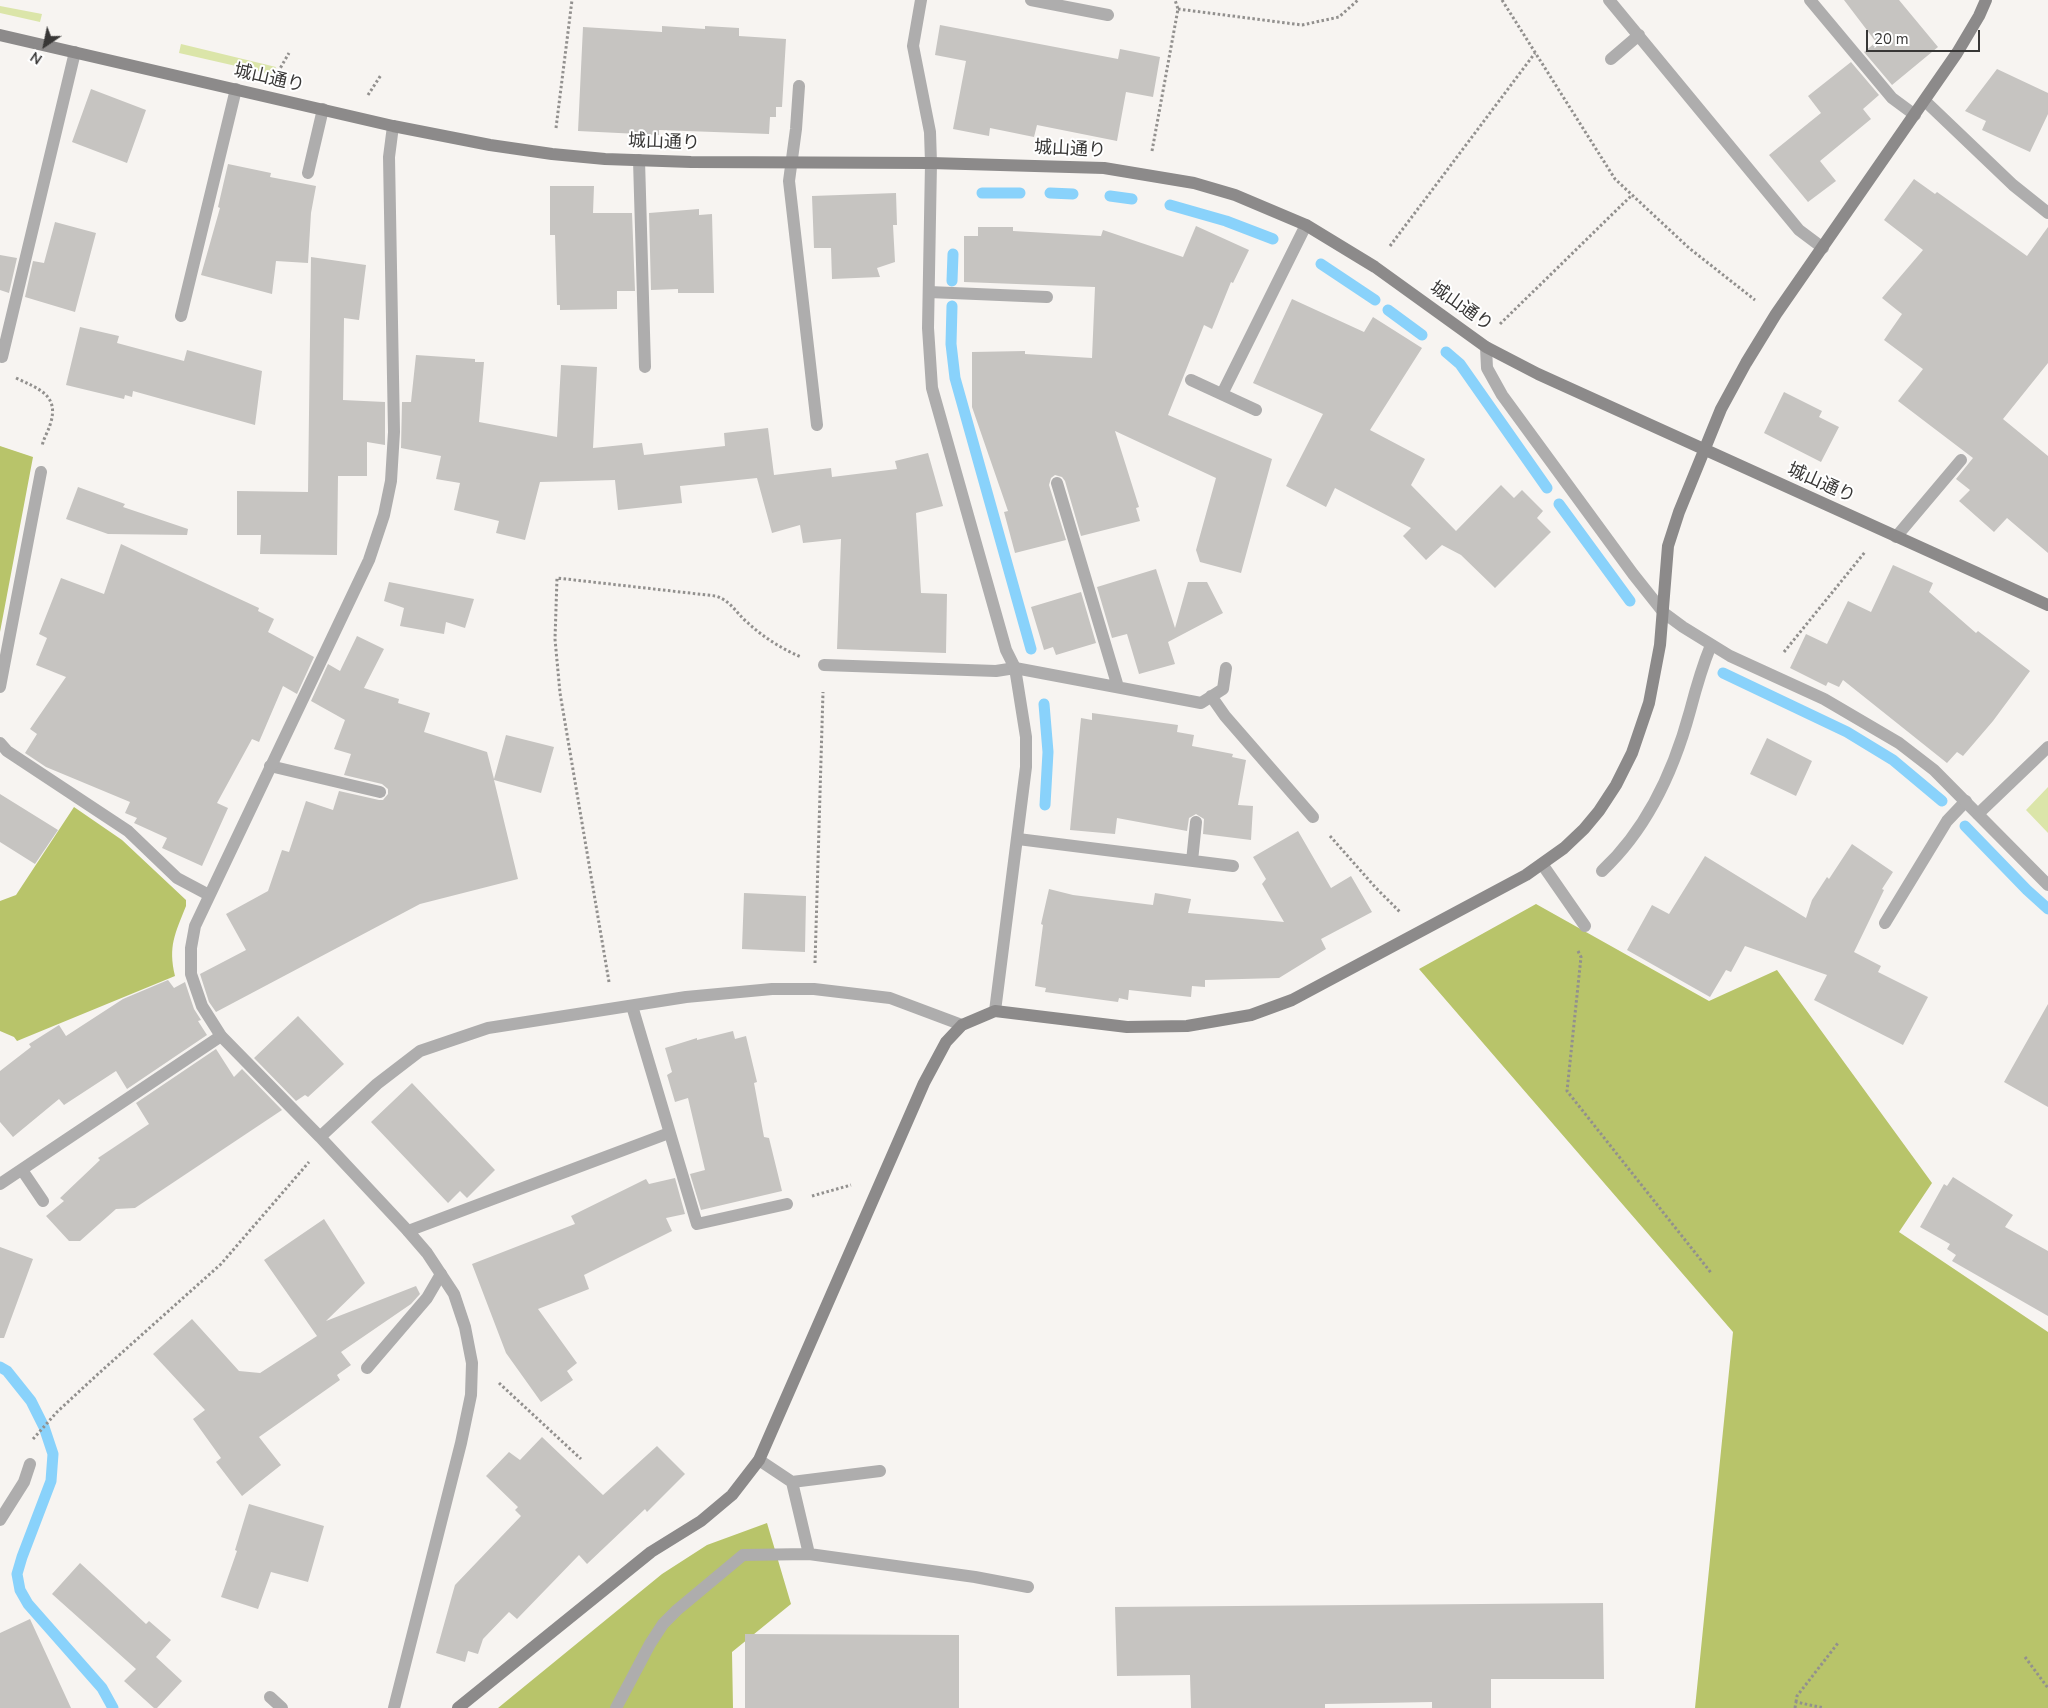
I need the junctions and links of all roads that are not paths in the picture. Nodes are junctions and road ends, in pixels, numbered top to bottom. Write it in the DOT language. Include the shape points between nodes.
graph roads {
  1 [pos="921,0"];
  2 [pos="1031,0"];
  3 [pos="1609,0"];
  4 [pos="1810,0"];
  5 [pos="1986,0"];
  6 [pos="1108,15"];
  7 [pos="0,35"];
  8 [pos="1639,36"];
  9 [pos="75,52"];
  10 [pos="1611,59"];
  11 [pos="799,86"];
  12 [pos="236,90"];
  13 [pos="1925,101"];
  14 [pos="324,109"];
  15 [pos="1915,115"];
  16 [pos="393,126"];
  17 [pos="639,160"];
  18 [pos="791,162"];
  19 [pos="931,162"];
  20 [pos="308,172"];
  21 [pos="2048,213"];
  22 [pos="1306,225"];
  23 [pos="1823,248"];
  24 [pos="929,292"];
  25 [pos="1047,297"];
  26 [pos="181,316"];
  27 [pos="1486,347"];
  28 [pos="2,357"];
  29 [pos="645,367"];
  30 [pos="1191,380"];
  31 [pos="1222,394"];
  32 [pos="1256,410"];
  33 [pos="817,425"];
  34 [pos="1705,450"];
  35 [pos="1961,460"];
  36 [pos="41,472"];
  37 [pos="1057,483"];
  38 [pos="1896,537"];
  39 [pos="2048,605"];
  40 [pos="1664,613"];
  41 [pos="1711,645"];
  42 [pos="824,665"];
  43 [pos="1015,668"];
  44 [pos="1226,668"];
  45 [pos="0,687"];
  46 [pos="1118,687"];
  47 [pos="1211,696"];
  48 [pos="0,743"];
  49 [pos="2048,748"];
  50 [pos="270,766"];
  51 [pos="380,792"];
  52 [pos="1966,801"];
  53 [pos="1978,814"];
  54 [pos="1313,817"];
  55 [pos="1196,822"];
  56 [pos="1018,839"];
  57 [pos="1192,861"];
  58 [pos="1542,864"];
  59 [pos="1233,866"];
  60 [pos="1602,871"];
  61 [pos="2048,885"];
  62 [pos="209,895"];
  63 [pos="1885,924"];
  64 [pos="1585,926"];
  65 [pos="632,1006"];
  66 [pos="995,1011"];
  67 [pos="962,1025"];
  68 [pos="221,1036"];
  69 [pos="670,1133"];
  70 [pos="320,1137"];
  71 [pos="22,1170"];
  72 [pos="0,1184"];
  73 [pos="43,1201"];
  74 [pos="787,1204"];
  75 [pos="408,1231"];
  76 [pos="441,1274"];
  77 [pos="367,1368"];
  78 [pos="758,1460"];
  79 [pos="30,1464"];
  80 [pos="880,1471"];
  81 [pos="792,1482"];
  82 [pos="0,1520"];
  83 [pos="809,1554"];
  84 [pos="1028,1587"];
  85 [pos="270,1697"];
  86 [pos="282,1708"];
  87 [pos="394,1708"];
  88 [pos="458,1708"];
  89 [pos="616,1708"];
  1 -- 19 [label="street" via="913,46 930,132"];
  2 -- 6 [label="street"];
  3 -- 8 [label="street"];
  4 -- 15 [label="street" via="1892,98"];
  5 -- 13 [label="street" via="1957,53"];
  7 -- 9 [label="street, 城山通り"];
  8 -- 10 [label="street"];
  8 -- 23 [label="street" via="1799,230"];
  9 -- 12 [label="street, 城山通り"];
  9 -- 28 [label="street"];
  11 -- 18 [label="street"];
  12 -- 14 [label="street, 城山通り"];
  12 -- 26 [label="street"];
  13 -- 15 [label="street"];
  13 -- 21 [label="street" via="2013,185"];
  14 -- 16 [label="street, 城山通り"];
  14 -- 20 [label="street"];
  15 -- 23 [label="street"];
  16 -- 17 [label="street, 城山通り" via="490,146"];
  16 -- 50 [label="street" via="389,156 394,432 391,480 369,560"];
  17 -- 18 [label="street, 城山通り"];
  17 -- 29 [label="street"];
  18 -- 19 [label="street, 城山通り"];
  18 -- 33 [label="street" via="789,181"];
  19 -- 22 [label="street, 城山通り" via="1104,168 1148,174 1235,195"];
  19 -- 24 [label="street"];
  22 -- 27 [label="street, 城山通り" via="1375,267"];
  22 -- 31 [label="street"];
  23 -- 34 [label="street" via="1746,363 1721,409"];
  24 -- 25 [label="street"];
  24 -- 43 [label="street" via="932,388 1006,650"];
  27 -- 34 [label="street, 城山通り"];
  27 -- 40 [label="street" via="1487,368 1502,394"];
  30 -- 31 [label="street"];
  31 -- 32 [label="street"];
  34 -- 38 [label="street, 城山通り"];
  34 -- 40 [label="street" via="1668,546"];
  35 -- 38 [label="street"];
  36 -- 45 [label="street"];
  37 -- 46 [label="street"];
  38 -- 39 [label="street, 城山通り"];
  40 -- 41 [label="street"];
  40 -- 58 [label="street" via="1649,703 1632,754 1616,785 1584,830"];
  41 -- 52 [label="street" via="1832,703 1899,742"];
  41 -- 60 [label="street" via="1666,780 1631,838"];
  42 -- 43 [label="street" via="996,671"];
  43 -- 46 [label="street"];
  43 -- 56 [label="street" via="1026,737"];
  44 -- 47 [label="street" via="1223,689"];
  46 -- 47 [label="street" via="1200,702"];
  47 -- 54 [label="street"];
  48 -- 62 [label="street" via="7,751 128,832 177,878"];
  49 -- 53 [label="street"];
  50 -- 51 [label="street"];
  50 -- 62 [label="street"];
  52 -- 53 [label="street"];
  52 -- 63 [label="street" via="1947,820"];
  53 -- 61 [label="street"];
  55 -- 57 [label="street"];
  56 -- 57 [label="street"];
  56 -- 66 [label="street"];
  57 -- 59 [label="street"];
  58 -- 64 [label="street"];
  58 -- 66 [label="street" via="1292,1000 1251,1015 1187,1026 1127,1027"];
  62 -- 68 [label="street" via="194,926 191,974 202,1006"];
  65 -- 67 [label="street" via="738,991 814,989 890,998"];
  65 -- 69 [label="street"];
  65 -- 70 [label="street" via="488,1028 420,1051 377,1084"];
  66 -- 67 [label="street"];
  67 -- 78 [label="street" via="946,1042 928,1073"];
  68 -- 70 [label="street"];
  68 -- 71 [label="street"];
  69 -- 74 [label="street" via="697,1224"];
  69 -- 75 [label="street"];
  70 -- 75 [label="street"];
  71 -- 72 [label="street"];
  71 -- 73 [label="street"];
  75 -- 76 [label="street"];
  76 -- 77 [label="street" via="427,1298"];
  76 -- 87 [label="street" via="454,1294 465,1327 472,1363 471,1395"];
  78 -- 81 [label="street"];
  78 -- 88 [label="street" via="732,1496 701,1521 651,1552"];
  79 -- 82 [label="street" via="24,1482"];
  80 -- 81 [label="street"];
  81 -- 83 [label="street"];
  83 -- 84 [label="street"];
  83 -- 89 [label="street" via="743,1555 663,1624"];
  85 -- 86 [label="street"];
}
